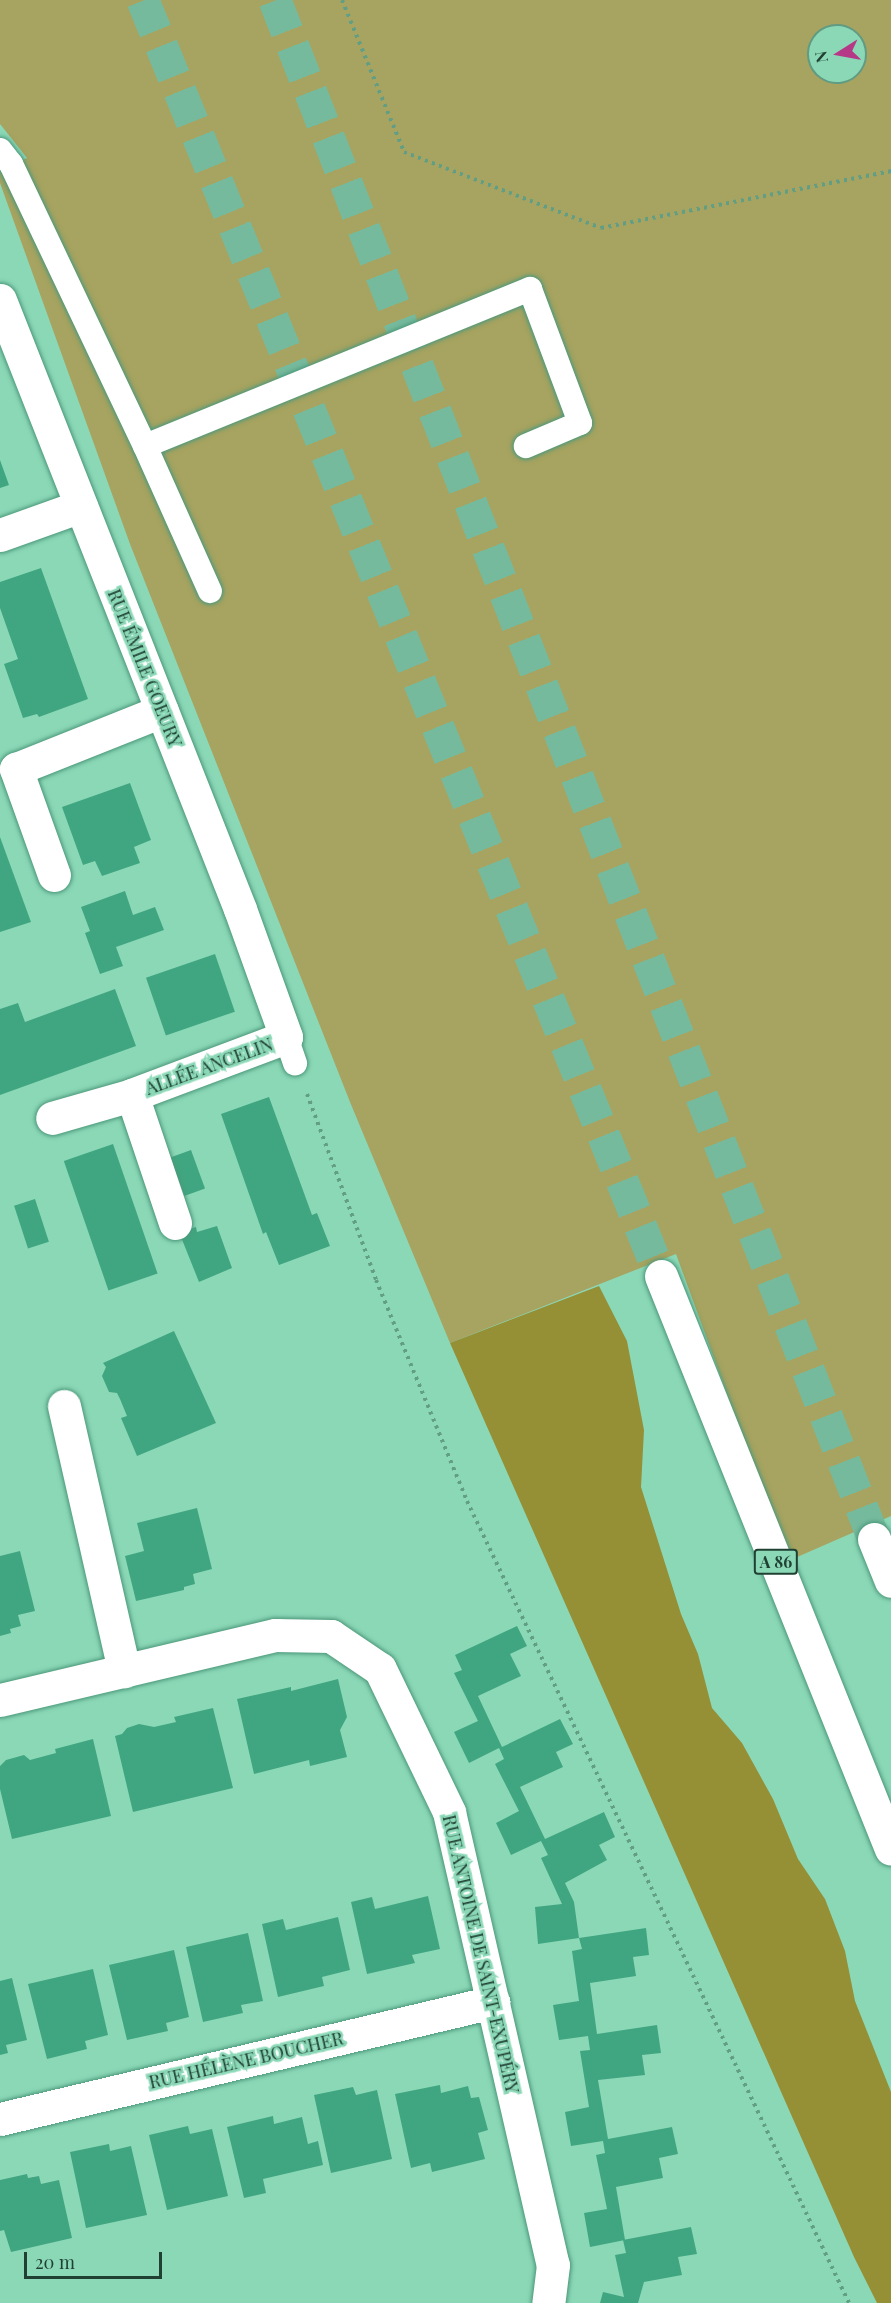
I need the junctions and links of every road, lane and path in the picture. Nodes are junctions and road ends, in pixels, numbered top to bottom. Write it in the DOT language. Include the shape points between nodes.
graph roads {
  1 [pos="342,0"];
  2 [pos="0,150"];
  3 [pos="891,171"];
  4 [pos="0,300"];
  5 [pos="145,446"];
  6 [pos="526,446"];
  7 [pos="81,506"];
  8 [pos="0,535"];
  9 [pos="210,591"];
  10 [pos="162,711"];
  11 [pos="54,874"];
  12 [pos="291,1050"];
  13 [pos="132,1095"];
  14 [pos="52,1118"];
  15 [pos="175,1223"];
  16 [pos="661,1276"];
  17 [pos="64,1406"];
  18 [pos="874,1539"];
  19 [pos="891,1581"];
  20 [pos="124,1671"];
  21 [pos="0,1700"];
  22 [pos="891,1849"];
  23 [pos="492,2002"];
  24 [pos="0,2119"];
  25 [pos="548,2303"];
  26 [pos="849,2303"];
  1 -- 3 [label="path" via="404,152 600,228"];
  2 -- 5 [label="lane" via="11,165"];
  4 -- 7 [label="main road, RUE ÉMILE GOEURY"];
  5 -- 6 [label="lane" via="530,290 580,423"];
  5 -- 9 [label="lane"];
  7 -- 8 [label="main road"];
  7 -- 10 [label="main road, RUE ÉMILE GOEURY"];
  10 -- 11 [label="main road" via="16,769"];
  10 -- 12 [label="main road, RUE ÉMILE GOEURY"];
  12 -- 13 [label="main road, ALLÉE ANCELIN"];
  12 -- 26 [label="path" via="376,1280 467,1502"];
  13 -- 14 [label="main road, ALLÉE ANCELIN"];
  13 -- 15 [label="main road, ALLÉE ANCELIN"];
  16 -- 22 [label="main road, A 86"];
  17 -- 20 [label="main road"];
  18 -- 19 [label="main road"];
  20 -- 21 [label="main road, RUE ANTOINE DE SAINT-EXUPÉRY"];
  20 -- 23 [label="main road, RUE ANTOINE DE SAINT-EXUPÉRY" via="275,1635 331,1636 380,1669 449,1812"];
  23 -- 24 [label="main road, RUE HÉLÈNE BOUCHER"];
  23 -- 25 [label="main road, RUE ANTOINE DE SAINT-EXUPÉRY" via="553,2265"];
}
